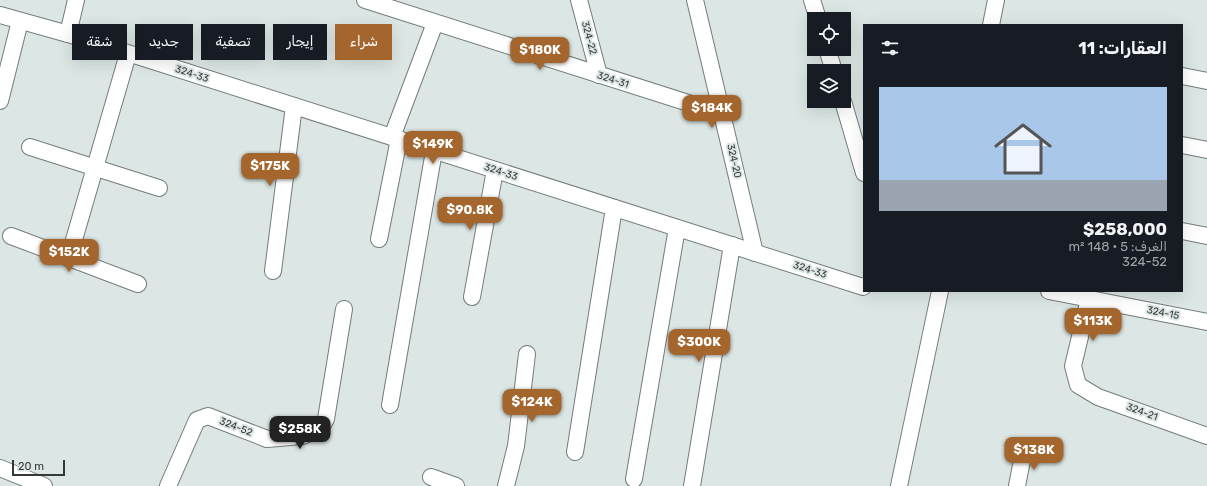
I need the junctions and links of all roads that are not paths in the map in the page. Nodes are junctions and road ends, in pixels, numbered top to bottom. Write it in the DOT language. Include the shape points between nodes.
graph roads {
  1 [pos="76,0"];
  2 [pos="366,0"];
  3 [pos="579,0"];
  4 [pos="695,0"];
  5 [pos="813,0"];
  6 [pos="996,0"];
  7 [pos="816,12"];
  8 [pos="0,15"];
  9 [pos="20,21"];
  10 [pos="435,23"];
  11 [pos="991,24"];
  12 [pos="68,34"];
  13 [pos="128,54"];
  14 [pos="599,75"];
  15 [pos="1183,76"];
  16 [pos="1207,80"];
  17 [pos="0,101"];
  18 [pos="294,106"];
  19 [pos="844,108"];
  20 [pos="723,114"];
  21 [pos="396,138"];
  22 [pos="1183,145"];
  23 [pos="30,147"];
  24 [pos="1207,150"];
  25 [pos="434,151"];
  26 [pos="95,167"];
  27 [pos="495,170"];
  28 [pos="863,170"];
  29 [pos="159,188"];
  30 [pos="614,208"];
  31 [pos="677,228"];
  32 [pos="1183,231"];
  33 [pos="11,236"];
  34 [pos="1207,236"];
  35 [pos="380,239"];
  36 [pos="732,246"];
  37 [pos="755,253"];
  38 [pos="69,257"];
  39 [pos="273,271"];
  40 [pos="138,284"];
  41 [pos="863,287"];
  42 [pos="940,292"];
  43 [pos="1054,292"];
  44 [pos="472,296"];
  45 [pos="1089,299"];
  46 [pos="344,309"];
  47 [pos="1207,322"];
  48 [pos="527,354"];
  49 [pos="390,405"];
  50 [pos="1207,436"];
  51 [pos="1024,450"];
  52 [pos="576,452"];
  53 [pos="0,468"];
  54 [pos="431,477"];
  55 [pos="634,479"];
  56 [pos="44,486"];
  57 [pos="168,486"];
  58 [pos="456,486"];
  59 [pos="506,486"];
  60 [pos="692,486"];
  61 [pos="899,486"];
  62 [pos="1017,486"];
  1 -- 12 [label="street"];
  2 -- 10 [label="street, 324-31"];
  3 -- 14 [label="street, 324-22"];
  4 -- 20 [label="street, 324-20"];
  5 -- 7 [label="street"];
  6 -- 11 [label="street"];
  8 -- 9 [label="street, 324-33"];
  9 -- 12 [label="street, 324-33"];
  9 -- 17 [label="street"];
  10 -- 14 [label="street, 324-31"];
  10 -- 21 [label="street"];
  12 -- 13 [label="street, 324-33"];
  13 -- 18 [label="street, 324-33"];
  13 -- 26 [label="street"];
  14 -- 20 [label="street, 324-31"];
  15 -- 16 [label="street"];
  18 -- 21 [label="street, 324-33"];
  18 -- 39 [label="street"];
  19 -- 28 [label="street"];
  20 -- 37 [label="street, 324-20"];
  21 -- 25 [label="street, 324-33"];
  21 -- 35 [label="street"];
  22 -- 24 [label="street"];
  23 -- 26 [label="street"];
  25 -- 27 [label="street, 324-33"];
  25 -- 49 [label="street"];
  26 -- 29 [label="street"];
  26 -- 38 [label="street"];
  27 -- 30 [label="street, 324-33"];
  27 -- 44 [label="street"];
  30 -- 31 [label="street, 324-33"];
  30 -- 52 [label="street"];
  31 -- 36 [label="street, 324-33"];
  31 -- 55 [label="street"];
  32 -- 34 [label="street"];
  33 -- 38 [label="street"];
  36 -- 37 [label="street, 324-33"];
  36 -- 60 [label="street"];
  37 -- 41 [label="street, 324-33"];
  38 -- 40 [label="street"];
  42 -- 61 [label="street"];
  43 -- 45 [label="street, 324-15"];
  45 -- 47 [label="street, 324-15"];
  45 -- 50 [label="street, 324-21" via="1073,366 1078,385 1098,397"];
  46 -- 57 [label="street, 324-52" via="326,419 320,429 302,436 267,439 208,416 197,420"];
  48 -- 59 [label="street" via="516,446"];
  51 -- 62 [label="street"];
  53 -- 56 [label="street"];
  54 -- 58 [label="street"];
}
